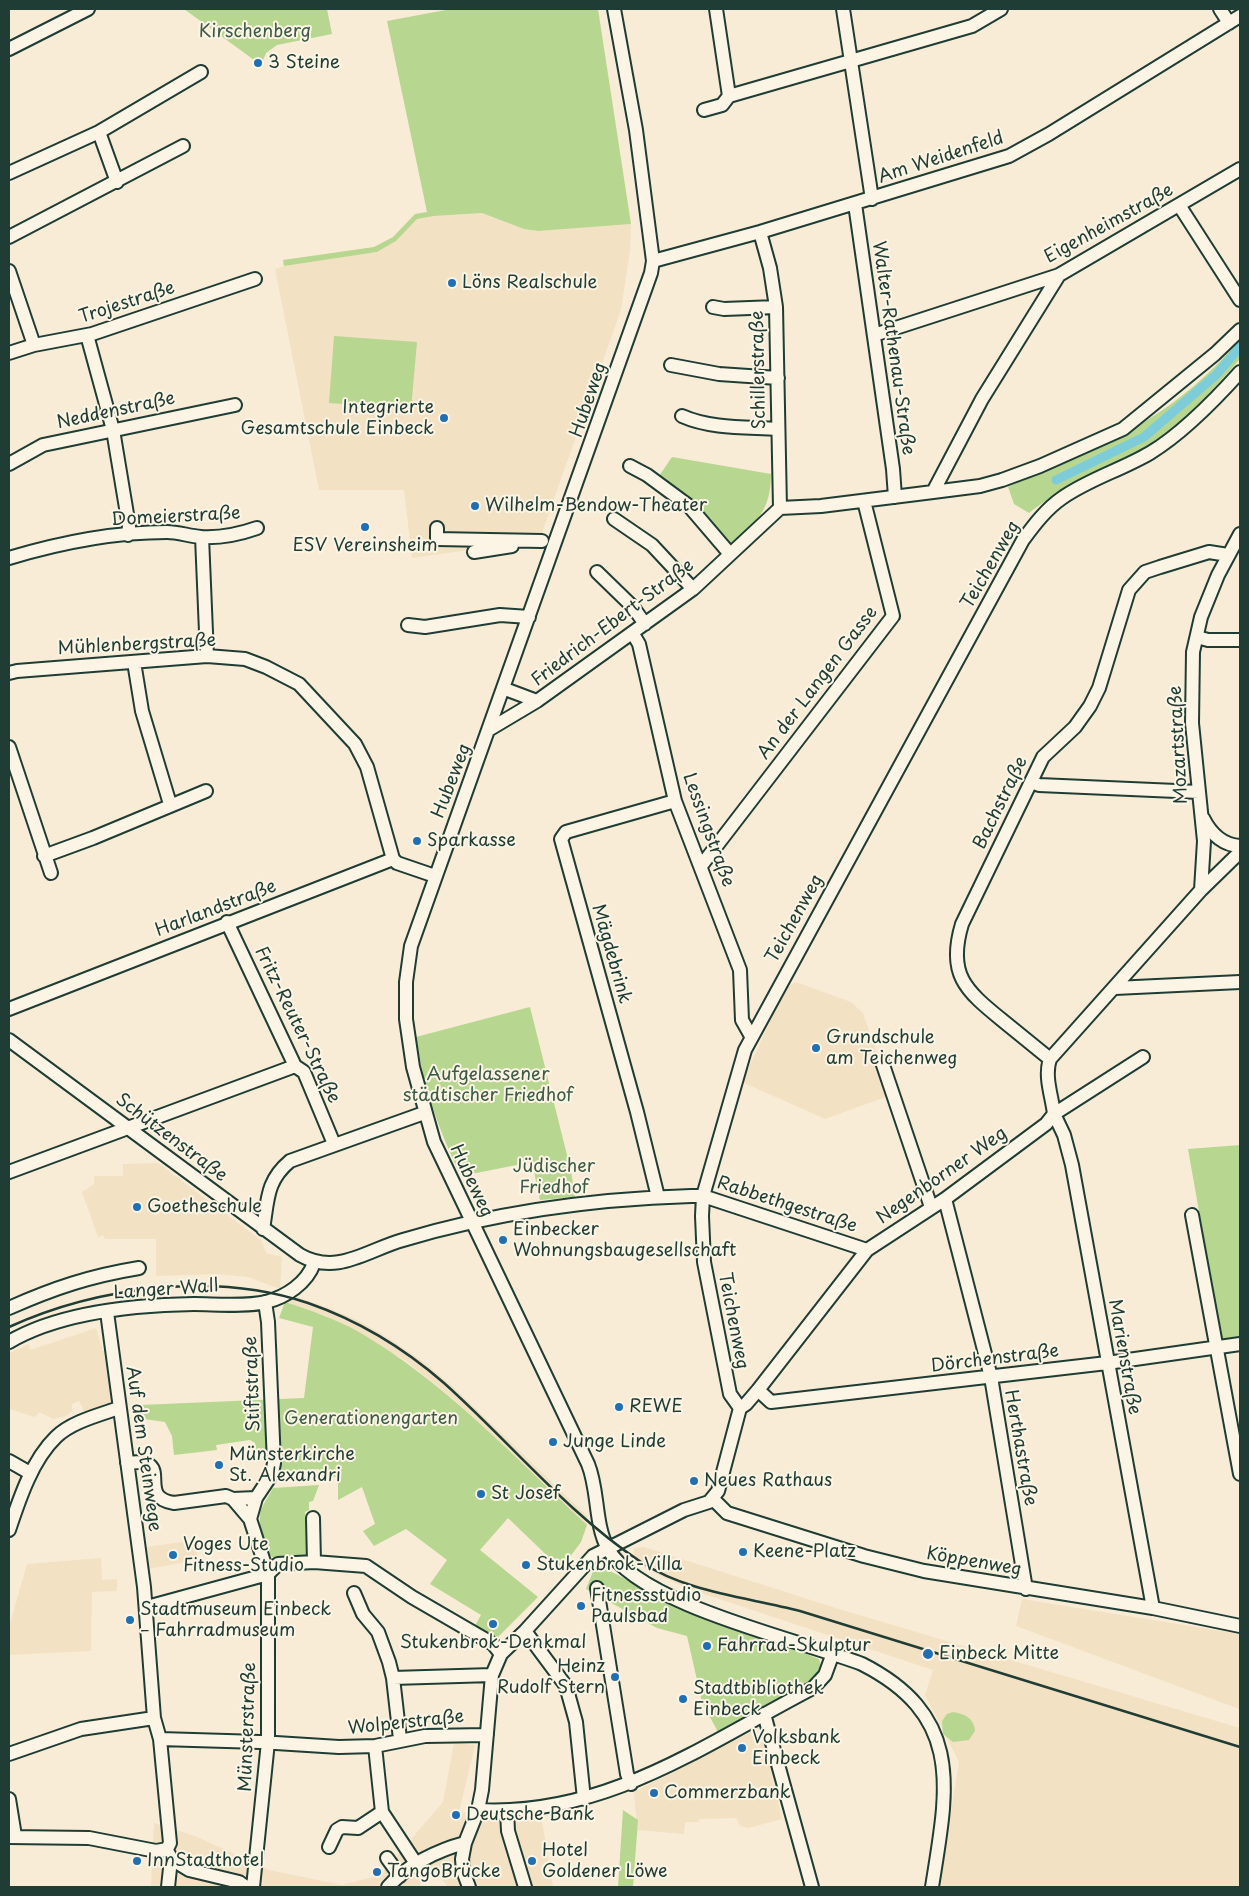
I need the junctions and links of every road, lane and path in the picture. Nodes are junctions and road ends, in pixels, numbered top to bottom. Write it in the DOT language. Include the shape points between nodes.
graph roads {
  1 [pos="88,9"];
  2 [pos="614,9"];
  3 [pos="716,9"];
  4 [pos="843,9"];
  5 [pos="1001,9"];
  6 [pos="1220,9"];
  7 [pos="982,14"];
  8 [pos="1240,16"];
  9 [pos="1229,23"];
  10 [pos="9,49"];
  11 [pos="851,61"];
  12 [pos="201,72"];
  13 [pos="729,96"];
  14 [pos="704,110"];
  15 [pos="99,132"];
  16 [pos="182,146"];
  17 [pos="1240,169"];
  18 [pos="9,174"];
  19 [pos="117,182"];
  20 [pos="872,199"];
  21 [pos="855,204"];
  22 [pos="1179,206"];
  23 [pos="760,232"];
  24 [pos="9,237"];
  25 [pos="653,261"];
  26 [pos="9,271"];
  27 [pos="1059,275"];
  28 [pos="255,279"];
  29 [pos="1240,300"];
  30 [pos="713,307"];
  31 [pos="776,307"];
  32 [pos="1240,330"];
  33 [pos="87,335"];
  34 [pos="874,335"];
  35 [pos="34,345"];
  36 [pos="9,353"];
  37 [pos="670,365"];
  38 [pos="1240,374"];
  39 [pos="778,378"];
  40 [pos="234,405"];
  41 [pos="682,416"];
  42 [pos="778,429"];
  43 [pos="113,430"];
  44 [pos="9,464"];
  45 [pos="630,466"];
  46 [pos="932,492"];
  47 [pos="895,497"];
  48 [pos="864,501"];
  49 [pos="780,508"];
  50 [pos="614,519"];
  51 [pos="257,528"];
  52 [pos="437,528"];
  53 [pos="1240,534"];
  54 [pos="128,535"];
  55 [pos="202,537"];
  56 [pos="559,538"];
  57 [pos="491,544"];
  58 [pos="474,552"];
  59 [pos="730,554"];
  60 [pos="1228,555"];
  61 [pos="9,558"];
  62 [pos="598,572"];
  63 [pos="693,589"];
  64 [pos="529,617"];
  65 [pos="645,624"];
  66 [pos="408,625"];
  67 [pos="633,634"];
  68 [pos="1197,637"];
  69 [pos="1240,640"];
  70 [pos="207,656"];
  71 [pos="134,662"];
  72 [pos="9,673"];
  73 [pos="508,691"];
  74 [pos="537,702"];
  75 [pos="490,729"];
  76 [pos="9,747"];
  77 [pos="1031,782"];
  78 [pos="206,791"];
  79 [pos="1199,792"];
  80 [pos="675,801"];
  81 [pos="170,804"];
  82 [pos="1201,814"];
  83 [pos="1240,846"];
  84 [pos="1240,852"];
  85 [pos="44,856"];
  86 [pos="393,859"];
  87 [pos="702,866"];
  88 [pos="51,873"];
  89 [pos="435,876"];
  90 [pos="1201,890"];
  91 [pos="227,922"];
  92 [pos="1240,982"];
  93 [pos="1115,988"];
  94 [pos="9,1009"];
  95 [pos="751,1036"];
  96 [pos="9,1040"];
  97 [pos="1143,1057"];
  98 [pos="1050,1059"];
  99 [pos="882,1062"];
  100 [pos="295,1066"];
  101 [pos="424,1113"];
  102 [pos="1054,1114"];
  103 [pos="126,1127"];
  104 [pos="334,1144"];
  105 [pos="9,1172"];
  106 [pos="703,1196"];
  107 [pos="658,1197"];
  108 [pos="945,1199"];
  109 [pos="931,1207"];
  110 [pos="1192,1215"];
  111 [pos="471,1221"];
  112 [pos="264,1229"];
  113 [pos="867,1250"];
  114 [pos="314,1263"];
  115 [pos="139,1268"];
  116 [pos="265,1302"];
  117 [pos="9,1308"];
  118 [pos="107,1312"];
  119 [pos="10,1337"];
  120 [pos="1240,1344"];
  121 [pos="1218,1348"];
  122 [pos="1108,1363"];
  123 [pos="991,1377"];
  124 [pos="758,1390"];
  125 [pos="119,1408"];
  126 [pos="740,1408"];
  127 [pos="9,1462"];
  128 [pos="127,1463"];
  129 [pos="30,1473"];
  130 [pos="1240,1474"];
  131 [pos="256,1498"];
  132 [pos="233,1499"];
  133 [pos="713,1499"];
  134 [pos="313,1518"];
  135 [pos="250,1519"];
  136 [pos="9,1530"];
  137 [pos="608,1548"];
  138 [pos="314,1562"];
  139 [pos="268,1574"];
  140 [pos="597,1588"];
  141 [pos="1026,1589"];
  142 [pos="354,1593"];
  143 [pos="147,1607"];
  144 [pos="1153,1608"];
  145 [pos="1240,1626"];
  146 [pos="523,1633"];
  147 [pos="832,1653"];
  148 [pos="501,1654"];
  149 [pos="492,1675"];
  150 [pos="393,1678"];
  151 [pos="764,1714"];
  152 [pos="154,1718"];
  153 [pos="487,1735"];
  154 [pos="160,1740"];
  155 [pos="400,1740"];
  156 [pos="268,1742"];
  157 [pos="375,1746"];
  158 [pos="9,1754"];
  159 [pos="631,1784"];
  160 [pos="9,1798"];
  161 [pos="584,1798"];
  162 [pos="478,1810"];
  163 [pos="507,1811"];
  164 [pos="382,1812"];
  165 [pos="12,1836"];
  166 [pos="465,1842"];
  167 [pos="329,1847"];
  168 [pos="169,1854"];
  169 [pos="387,1858"];
  170 [pos="417,1865"];
  171 [pos="393,1882"];
  172 [pos="251,1885"];
  173 [pos="168,1887"];
  174 [pos="469,1887"];
  175 [pos="525,1887"];
  176 [pos="812,1887"];
  177 [pos="932,1887"];
  1 -- 10 [label="street"];
  2 -- 25 [label="street, Hubeweg" via="636,130"];
  3 -- 13 [label="street"];
  4 -- 11 [label="street"];
  5 -- 7 [label="street"];
  6 -- 9 [label="street"];
  7 -- 11 [label="street" via="972,26"];
  8 -- 9 [label="street, Am Weidenfeld"];
  9 -- 20 [label="street, Am Weidenfeld" via="1008,156"];
  11 -- 13 [label="street"];
  11 -- 20 [label="street"];
  12 -- 15 [label="street"];
  13 -- 14 [label="street" via="722,104"];
  15 -- 18 [label="street"];
  15 -- 19 [label="street"];
  16 -- 19 [label="street"];
  17 -- 22 [label="street, Eigenheimstraße"];
  19 -- 24 [label="street"];
  20 -- 21 [label="street, Am Weidenfeld"];
  21 -- 23 [label="street, Am Weidenfeld"];
  21 -- 34 [label="street, Walter-Rathenau-Straße"];
  22 -- 27 [label="street, Eigenheimstraße"];
  22 -- 29 [label="street"];
  23 -- 25 [label="street, Am Weidenfeld"];
  23 -- 31 [label="street, Schillerstraße"];
  25 -- 56 [label="street, Hubeweg"];
  26 -- 35 [label="street"];
  27 -- 34 [label="street, Eigenheimstraße"];
  27 -- 46 [label="street" via="982,399"];
  28 -- 33 [label="street, Trojestraße"];
  30 -- 31 [label="street"];
  31 -- 39 [label="street, Schillerstraße"];
  32 -- 46 [label="street" via="1216,354 1124,429 1040,466 980,486"];
  33 -- 35 [label="street, Trojestraße"];
  33 -- 43 [label="street"];
  34 -- 47 [label="street, Walter-Rathenau-Straße"];
  35 -- 36 [label="street, Trojestraße"];
  37 -- 39 [label="street" via="719,374"];
  38 -- 95 [label="street, Teichenweg" via="1151,452 1060,499 1040,517 1023,540"];
  39 -- 42 [label="street, Schillerstraße"];
  40 -- 43 [label="street, Neddenstraße"];
  41 -- 42 [label="street" via="717,424"];
  42 -- 49 [label="street, Schillerstraße"];
  43 -- 44 [label="street, Neddenstraße" via="43,445"];
  43 -- 54 [label="street"];
  45 -- 59 [label="street" via="689,506"];
  46 -- 47 [label="street"];
  47 -- 48 [label="street"];
  48 -- 49 [label="street"];
  48 -- 87 [label="street, An der Langen Gasse" via="893,616"];
  49 -- 59 [label="street, Friedrich-Ebert-Straße"];
  50 -- 63 [label="street" via="652,545"];
  51 -- 55 [label="street, Domeierstraße"];
  52 -- 57 [label="street" via="437,539"];
  53 -- 60 [label="street, Mozartstraße"];
  54 -- 55 [label="street, Domeierstraße" via="168,532"];
  54 -- 61 [label="street, Domeierstraße" via="76,542"];
  55 -- 70 [label="street"];
  56 -- 57 [label="street"];
  56 -- 64 [label="street, Hubeweg"];
  57 -- 58 [label="street"];
  59 -- 63 [label="street, Friedrich-Ebert-Straße"];
  60 -- 68 [label="street, Mozartstraße" via="1201,617"];
  60 -- 77 [label="street, Bachstraße" via="1208,552 1144,572 1137,579 1129,590 1093,700 1074,727 1043,757"];
  62 -- 65 [label="street"];
  63 -- 65 [label="street, Friedrich-Ebert-Straße"];
  64 -- 66 [label="street" via="500,615 425,627"];
  64 -- 73 [label="street, Hubeweg"];
  65 -- 67 [label="street, Friedrich-Ebert-Straße"];
  67 -- 74 [label="street, Friedrich-Ebert-Straße"];
  67 -- 80 [label="street, Lessingstraße" via="639,644"];
  68 -- 69 [label="street"];
  68 -- 79 [label="street, Mozartstraße" via="1193,652 1192,722"];
  70 -- 71 [label="street, Mühlenbergstraße"];
  70 -- 86 [label="street, Mühlenbergstraße" via="244,660 266,667 298,684 320,704 352,740 366,767"];
  71 -- 72 [label="street, Mühlenbergstraße"];
  71 -- 81 [label="street" via="147,734"];
  73 -- 74 [label="street, Friedrich-Ebert-Straße"];
  73 -- 75 [label="street, Hubeweg"];
  74 -- 75 [label="street, Friedrich-Ebert-Straße"];
  75 -- 89 [label="street, Hubeweg"];
  76 -- 85 [label="street"];
  77 -- 79 [label="street"];
  77 -- 98 [label="street, Bachstraße" via="962,924 957,943 957,963 964,983 974,997"];
  78 -- 81 [label="street"];
  79 -- 82 [label="street, Mozartstraße"];
  80 -- 87 [label="street, Lessingstraße"];
  80 -- 107 [label="street, Mägdebrink" via="566,832 561,839"];
  81 -- 85 [label="street"];
  82 -- 83 [label="street, Mozartstraße" via="1208,829 1218,839 1231,846"];
  82 -- 90 [label="street, Mozartstraße" via="1204,841"];
  84 -- 90 [label="street"];
  85 -- 88 [label="street"];
  86 -- 89 [label="street"];
  86 -- 91 [label="street, Harlandstraße"];
  87 -- 95 [label="street, Lessingstraße" via="740,970 742,1020"];
  89 -- 101 [label="street, Hubeweg" via="411,946 406,982 406,1019"];
  90 -- 93 [label="street"];
  91 -- 94 [label="street, Harlandstraße"];
  91 -- 100 [label="street, Fritz-Reuter-Straße"];
  92 -- 93 [label="street"];
  93 -- 98 [label="street"];
  95 -- 106 [label="street, Teichenweg"];
  96 -- 103 [label="street, Schützenstraße"];
  97 -- 102 [label="street, Negenborner Weg"];
  98 -- 102 [label="street" via="1047,1068"];
  99 -- 109 [label="street"];
  100 -- 103 [label="street"];
  100 -- 104 [label="street, Fritz-Reuter-Straße" via="304,1072"];
  101 -- 104 [label="street"];
  101 -- 111 [label="street, Hubeweg"];
  102 -- 108 [label="street, Negenborner Weg" via="1046,1124"];
  102 -- 122 [label="street, Marienstraße" via="1072,1165"];
  103 -- 105 [label="street"];
  103 -- 112 [label="street, Schützenstraße"];
  104 -- 112 [label="street" via="290,1161 277,1172 272,1182"];
  106 -- 107 [label="street, Rabbethgestraße"];
  106 -- 113 [label="street, Rabbethgestraße"];
  106 -- 126 [label="street, Teichenweg" via="704,1262 730,1394"];
  107 -- 111 [label="street, Rabbethgestraße"];
  108 -- 109 [label="street, Negenborner Weg"];
  108 -- 123 [label="street, Herthastraße"];
  109 -- 113 [label="street, Negenborner Weg"];
  110 -- 121 [label="street"];
  111 -- 114 [label="street, Rabbethgestraße" via="401,1240 339,1263"];
  111 -- 137 [label="street, Hubeweg" via="588,1464 596,1487 600,1526"];
  112 -- 114 [label="street, Schützenstraße"];
  113 -- 124 [label="street, Negenborner Weg"];
  114 -- 116 [label="street, Langer Wall" via="302,1283"];
  115 -- 117 [label="street" via="69,1283"];
  116 -- 118 [label="street, Langer Wall" via="156,1305"];
  116 -- 131 [label="street, Stiftstraße" via="274,1463 272,1474"];
  118 -- 119 [label="street, Langer Wall" via="68,1319"];
  118 -- 125 [label="street, Auf dem Steinwege"];
  120 -- 121 [label="street, Dörchenstraße"];
  121 -- 122 [label="street, Dörchenstraße"];
  121 -- 130 [label="street"];
  122 -- 123 [label="street, Dörchenstraße"];
  122 -- 144 [label="street, Marienstraße"];
  123 -- 124 [label="street, Dörchenstraße" via="771,1402"];
  123 -- 141 [label="street, Herthastraße"];
  124 -- 126 [label="street, Negenborner Weg"];
  125 -- 128 [label="street, Auf dem Steinwege"];
  125 -- 129 [label="street" via="95,1416 56,1437"];
  126 -- 133 [label="street" via="718,1491"];
  127 -- 129 [label="street"];
  128 -- 132 [label="street" via="149,1463 156,1491 166,1502 226,1496"];
  128 -- 143 [label="street, Auf dem Steinwege"];
  129 -- 136 [label="street"];
  131 -- 132 [label="street"];
  131 -- 135 [label="street, Stiftstraße"];
  132 -- 135 [label="street"];
  133 -- 137 [label="street"];
  133 -- 141 [label="street, Köppenweg" via="727,1513 864,1556 924,1571"];
  134 -- 138 [label="street"];
  135 -- 139 [label="street, Münsterstraße"];
  137 -- 146 [label="street" via="593,1556"];
  137 -- 147 [label="street, Hubeweg" via="633,1576 679,1601"];
  138 -- 139 [label="street" via="278,1564"];
  138 -- 148 [label="street" via="366,1566 494,1644"];
  139 -- 143 [label="street"];
  139 -- 156 [label="street, Münsterstraße"];
  140 -- 159 [label="street"];
  141 -- 144 [label="street, Köppenweg"];
  142 -- 150 [label="street" via="363,1614 378,1632"];
  143 -- 152 [label="street, Auf dem Steinwege"];
  144 -- 145 [label="street, Köppenweg"];
  146 -- 148 [label="street"];
  146 -- 161 [label="street" via="566,1686 576,1722"];
  147 -- 151 [label="street" via="825,1675 813,1688"];
  147 -- 177 [label="street, Hubeweg" via="884,1676 900,1688 926,1718 940,1751 945,1804"];
  148 -- 149 [label="street"];
  149 -- 150 [label="street"];
  149 -- 153 [label="street"];
  150 -- 155 [label="street"];
  151 -- 159 [label="street"];
  151 -- 176 [label="street"];
  152 -- 154 [label="street, Auf dem Steinwege"];
  152 -- 158 [label="street" via="81,1729"];
  153 -- 155 [label="street, Wolperstraße" via="452,1734"];
  153 -- 162 [label="street"];
  154 -- 156 [label="street, Wolperstraße"];
  154 -- 168 [label="street, Auf dem Steinwege"];
  155 -- 157 [label="street, Wolperstraße"];
  156 -- 157 [label="street, Wolperstraße"];
  156 -- 172 [label="street, Münsterstraße"];
  157 -- 164 [label="street"];
  159 -- 161 [label="street"];
  160 -- 165 [label="street"];
  161 -- 163 [label="street"];
  162 -- 163 [label="street"];
  162 -- 166 [label="street"];
  163 -- 175 [label="street" via="508,1831"];
  164 -- 167 [label="street" via="358,1828 337,1830"];
  164 -- 170 [label="street"];
  165 -- 168 [label="street" via="89,1838"];
  166 -- 170 [label="street" via="436,1852"];
  166 -- 174 [label="street" via="463,1870"];
  168 -- 172 [label="street" via="189,1870"];
  168 -- 173 [label="street, Auf dem Steinwege"];
  169 -- 171 [label="street"];
  170 -- 171 [label="street"];
}
